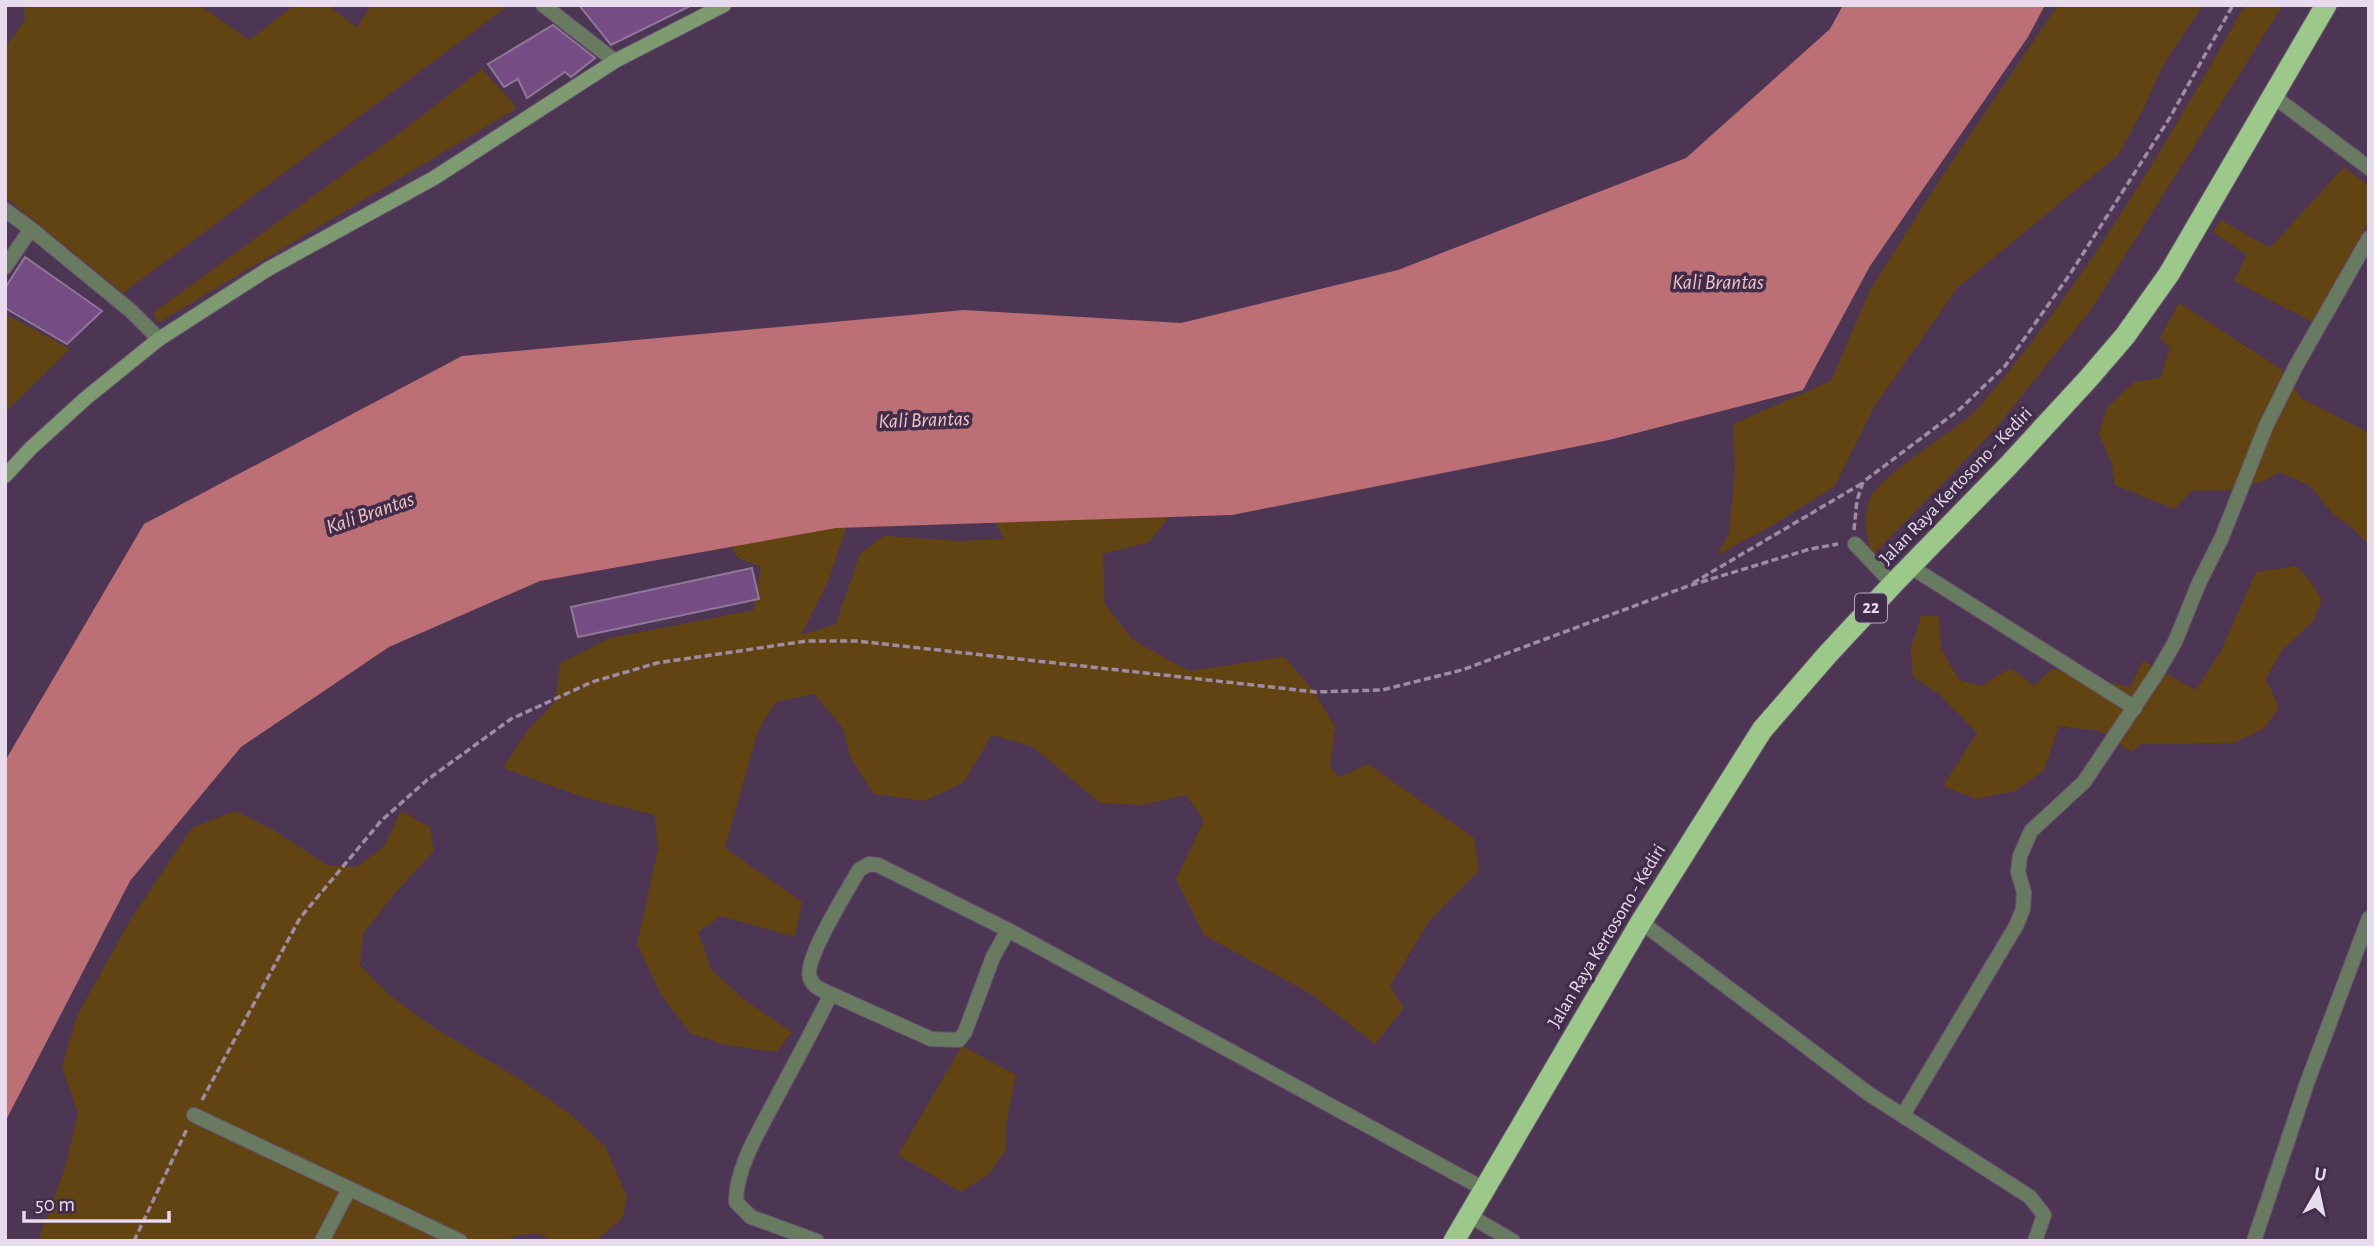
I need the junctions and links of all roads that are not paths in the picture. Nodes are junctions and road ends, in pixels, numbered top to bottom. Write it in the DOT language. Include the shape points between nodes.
graph roads {
  1 [pos="543,5"];
  2 [pos="724,5"];
  3 [pos="2326,5"];
  4 [pos="615,61"];
  5 [pos="2273,96"];
  6 [pos="2369,168"];
  7 [pos="5,210"];
  8 [pos="31,229"];
  9 [pos="2369,238"];
  10 [pos="5,267"];
  11 [pos="159,339"];
  12 [pos="5,476"];
  13 [pos="1855,544"];
  14 [pos="1910,567"];
  15 [pos="1893,583"];
  16 [pos="2135,708"];
  17 [pos="2369,919"];
  18 [pos="1641,922"];
  19 [pos="1008,930"];
  20 [pos="831,994"];
  21 [pos="194,1115"];
  22 [pos="1903,1115"];
  23 [pos="349,1189"];
  24 [pos="1484,1189"];
  25 [pos="1468,1215"];
  26 [pos="322,1241"];
  27 [pos="460,1241"];
  28 [pos="817,1241"];
  29 [pos="1454,1241"];
  30 [pos="1513,1241"];
  31 [pos="2035,1241"];
  32 [pos="2254,1241"];
  1 -- 4 [label="street"];
  2 -- 4 [label="main road"];
  3 -- 5 [label="highway, Jalan Raya Kertosono - Kediri / 22"];
  4 -- 11 [label="main road" via="433,178 268,270"];
  5 -- 6 [label="street"];
  5 -- 14 [label="highway, Jalan Raya Kertosono - Kediri / 22" via="2169,274 2124,335 2040,432"];
  7 -- 8 [label="street"];
  8 -- 10 [label="street"];
  8 -- 11 [label="street"];
  9 -- 16 [label="street" via="2266,426 2175,642"];
  11 -- 12 [label="main road" via="86,398"];
  13 -- 15 [label="street"];
  14 -- 15 [label="highway, Jalan Raya Kertosono - Kediri / 22"];
  14 -- 16 [label="street"];
  15 -- 18 [label="highway, Jalan Raya Kertosono - Kediri / 22" via="1762,730"];
  16 -- 22 [label="street" via="2084,782 2031,831 2020,856 2018,872 2024,892 2016,926"];
  17 -- 32 [label="street"];
  18 -- 22 [label="street"];
  18 -- 24 [label="highway, Jalan Raya Kertosono - Kediri / 22"];
  19 -- 20 [label="street" via="959,1040 931,1039"];
  19 -- 20 [label="street" via="869,864 859,870 812,956 809,975 815,986"];
  19 -- 24 [label="street"];
  20 -- 28 [label="street" via="761,1128 738,1178 736,1193 736,1202 751,1217"];
  21 -- 23 [label="street"];
  22 -- 31 [label="street" via="2030,1197 2045,1215"];
  23 -- 26 [label="street"];
  23 -- 27 [label="street"];
  24 -- 25 [label="highway, Jalan Raya Kertosono - Kediri / 22"];
  25 -- 29 [label="highway, Jalan Raya Kertosono - Kediri / 22"];
  25 -- 30 [label="street"];
}
